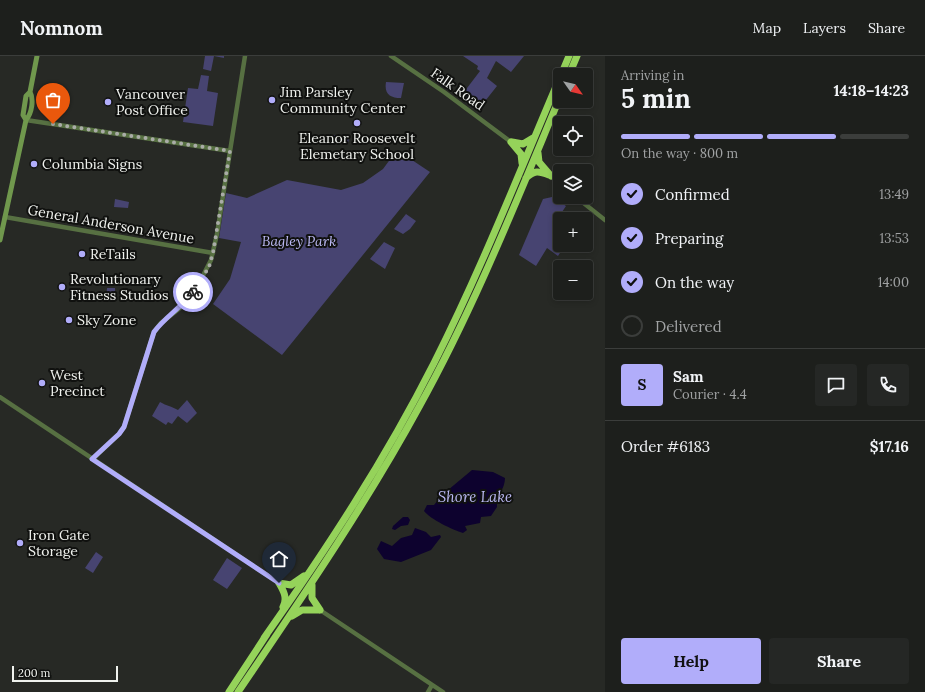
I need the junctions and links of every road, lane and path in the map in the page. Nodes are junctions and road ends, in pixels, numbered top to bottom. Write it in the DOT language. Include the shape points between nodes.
graph roads {
  1 [pos="36,56"];
  2 [pos="245,56"];
  3 [pos="391,56"];
  4 [pos="569,56"];
  5 [pos="577,56"];
  6 [pos="564,68"];
  7 [pos="572,68"];
  8 [pos="553,93"];
  9 [pos="555,108"];
  10 [pos="26,120"];
  11 [pos="535,136"];
  12 [pos="511,142"];
  13 [pos="538,149"];
  14 [pos="230,151"];
  15 [pos="521,170"];
  16 [pos="551,176"];
  17 [pos="526,178"];
  18 [pos="585,204"];
  19 [pos="5,217"];
  20 [pos="605,220"];
  21 [pos="0,240"];
  22 [pos="213,253"];
  23 [pos="0,397"];
  24 [pos="92,459"];
  25 [pos="327,546"];
  26 [pos="313,582"];
  27 [pos="279,583"];
  28 [pos="320,610"];
  29 [pos="264,638"];
  30 [pos="272,641"];
  31 [pos="432,685"];
  32 [pos="229,692"];
  33 [pos="238,692"];
  34 [pos="428,692"];
  35 [pos="442,692"];
  1 -- 10 [label="main road" via="30,92 33,97 30,116"];
  2 -- 14 [label="street"];
  3 -- 12 [label="street, Falk Road"];
  4 -- 6 [label="highway"];
  5 -- 7 [label="highway"];
  8 -- 11 [label="highway"];
  9 -- 13 [label="highway"];
  10 -- 14 [label="street"];
  10 -- 19 [label="main road"];
  11 -- 12 [label="highway" via="523,144"];
  11 -- 15 [label="highway"];
  12 -- 15 [label="highway" via="521,154"];
  13 -- 16 [label="highway" via="539,162"];
  13 -- 17 [label="highway"];
  14 -- 22 [label="street"];
  15 -- 25 [label="highway" via="434,364 371,477"];
  16 -- 17 [label="highway" via="538,171"];
  17 -- 26 [label="highway" via="467,312 420,406"];
  18 -- 20 [label="street"];
  19 -- 21 [label="main road"];
  19 -- 22 [label="street, General Anderson Avenue"];
  22 -- 24 [label="street" via="209,267 196,289 154,332 124,427"];
  23 -- 24 [label="street"];
  24 -- 27 [label="street"];
  25 -- 27 [label="highway" via="300,580 291,585"];
  25 -- 29 [label="highway"];
  26 -- 28 [label="highway" via="312,598"];
  26 -- 30 [label="highway"];
  27 -- 29 [label="highway" via="285,594 285,603"];
  28 -- 30 [label="highway" via="308,609 297,612"];
  28 -- 31 [label="street"];
  29 -- 32 [label="highway"];
  30 -- 33 [label="highway"];
  31 -- 34 [label="street"];
  31 -- 35 [label="street"];
}
